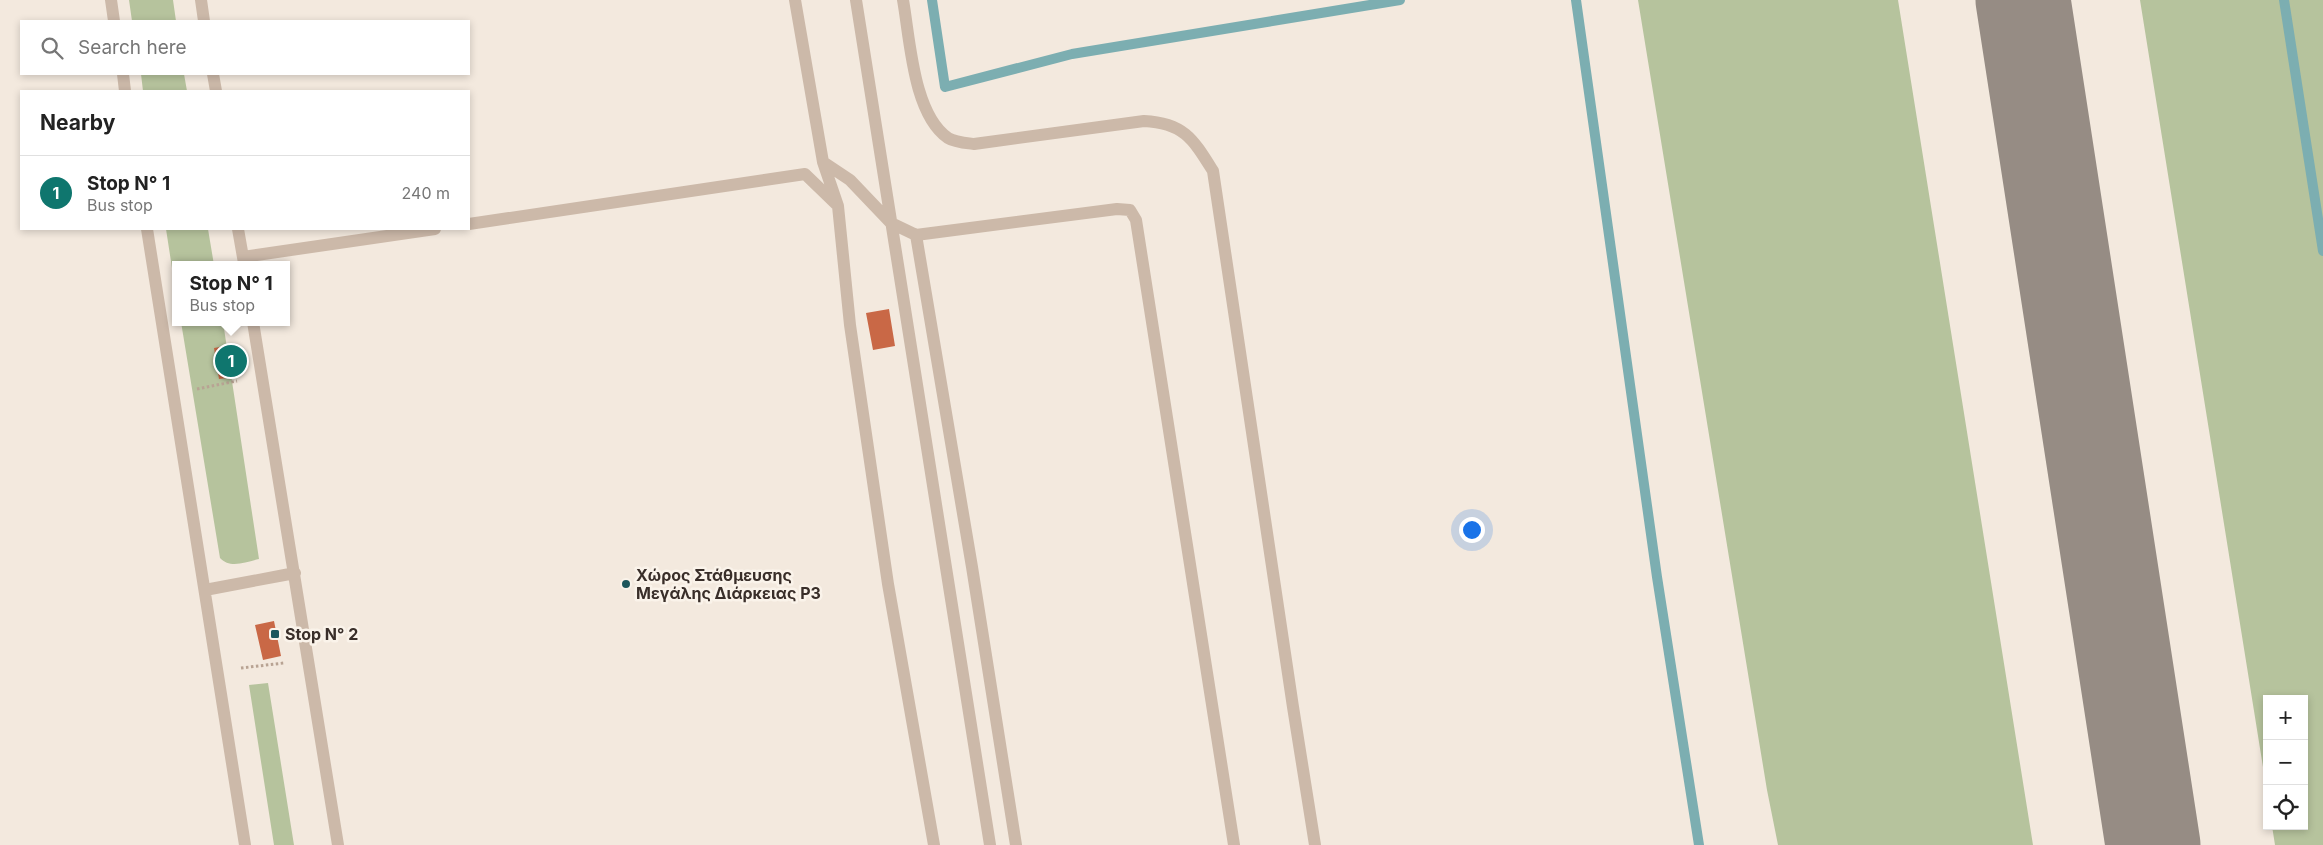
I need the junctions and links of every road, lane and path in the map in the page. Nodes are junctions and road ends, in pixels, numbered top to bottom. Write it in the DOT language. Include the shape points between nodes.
graph roads {
  1 [pos="111,0"];
  2 [pos="201,0"];
  3 [pos="796,0"];
  4 [pos="856,0"];
  5 [pos="903,0"];
  6 [pos="114,20"];
  7 [pos="204,20"];
  8 [pos="123,75"];
  9 [pos="213,75"];
  10 [pos="125,90"];
  11 [pos="216,90"];
  12 [pos="823,162"];
  13 [pos="838,206"];
  14 [pos="892,223"];
  15 [pos="470,224"];
  16 [pos="147,230"];
  17 [pos="238,230"];
  18 [pos="428,230"];
  19 [pos="916,235"];
  20 [pos="244,261"];
  21 [pos="255,326"];
  22 [pos="240,380"];
  23 [pos="192,390"];
  24 [pos="294,573"];
  25 [pos="205,590"];
  26 [pos="286,663"];
  27 [pos="235,669"];
  28 [pos="245,845"];
  29 [pos="338,845"];
  30 [pos="934,845"];
  31 [pos="990,845"];
  32 [pos="1016,845"];
  33 [pos="1234,845"];
  34 [pos="1315,845"];
  1 -- 6 [label="lane"];
  2 -- 7 [label="lane"];
  3 -- 12 [label="lane"];
  4 -- 14 [label="lane"];
  5 -- 34 [label="lane" via="920,92 932,123 949,139 974,144 1144,121 1165,122 1198,146 1213,172"];
  8 -- 10 [label="lane"];
  9 -- 11 [label="lane"];
  12 -- 13 [label="lane"];
  12 -- 14 [label="lane" via="850,180"];
  13 -- 15 [label="lane" via="804,174"];
  13 -- 30 [label="lane" via="850,325 888,584"];
  14 -- 19 [label="lane"];
  14 -- 31 [label="lane"];
  16 -- 25 [label="lane"];
  17 -- 20 [label="lane"];
  18 -- 20 [label="lane"];
  19 -- 32 [label="lane"];
  19 -- 33 [label="lane" via="1117,208 1130,210 1136,220"];
  21 -- 24 [label="lane"];
  22 -- 23 [label="path"];
  24 -- 25 [label="lane"];
  24 -- 29 [label="lane"];
  25 -- 28 [label="lane"];
  26 -- 27 [label="path"];
}
